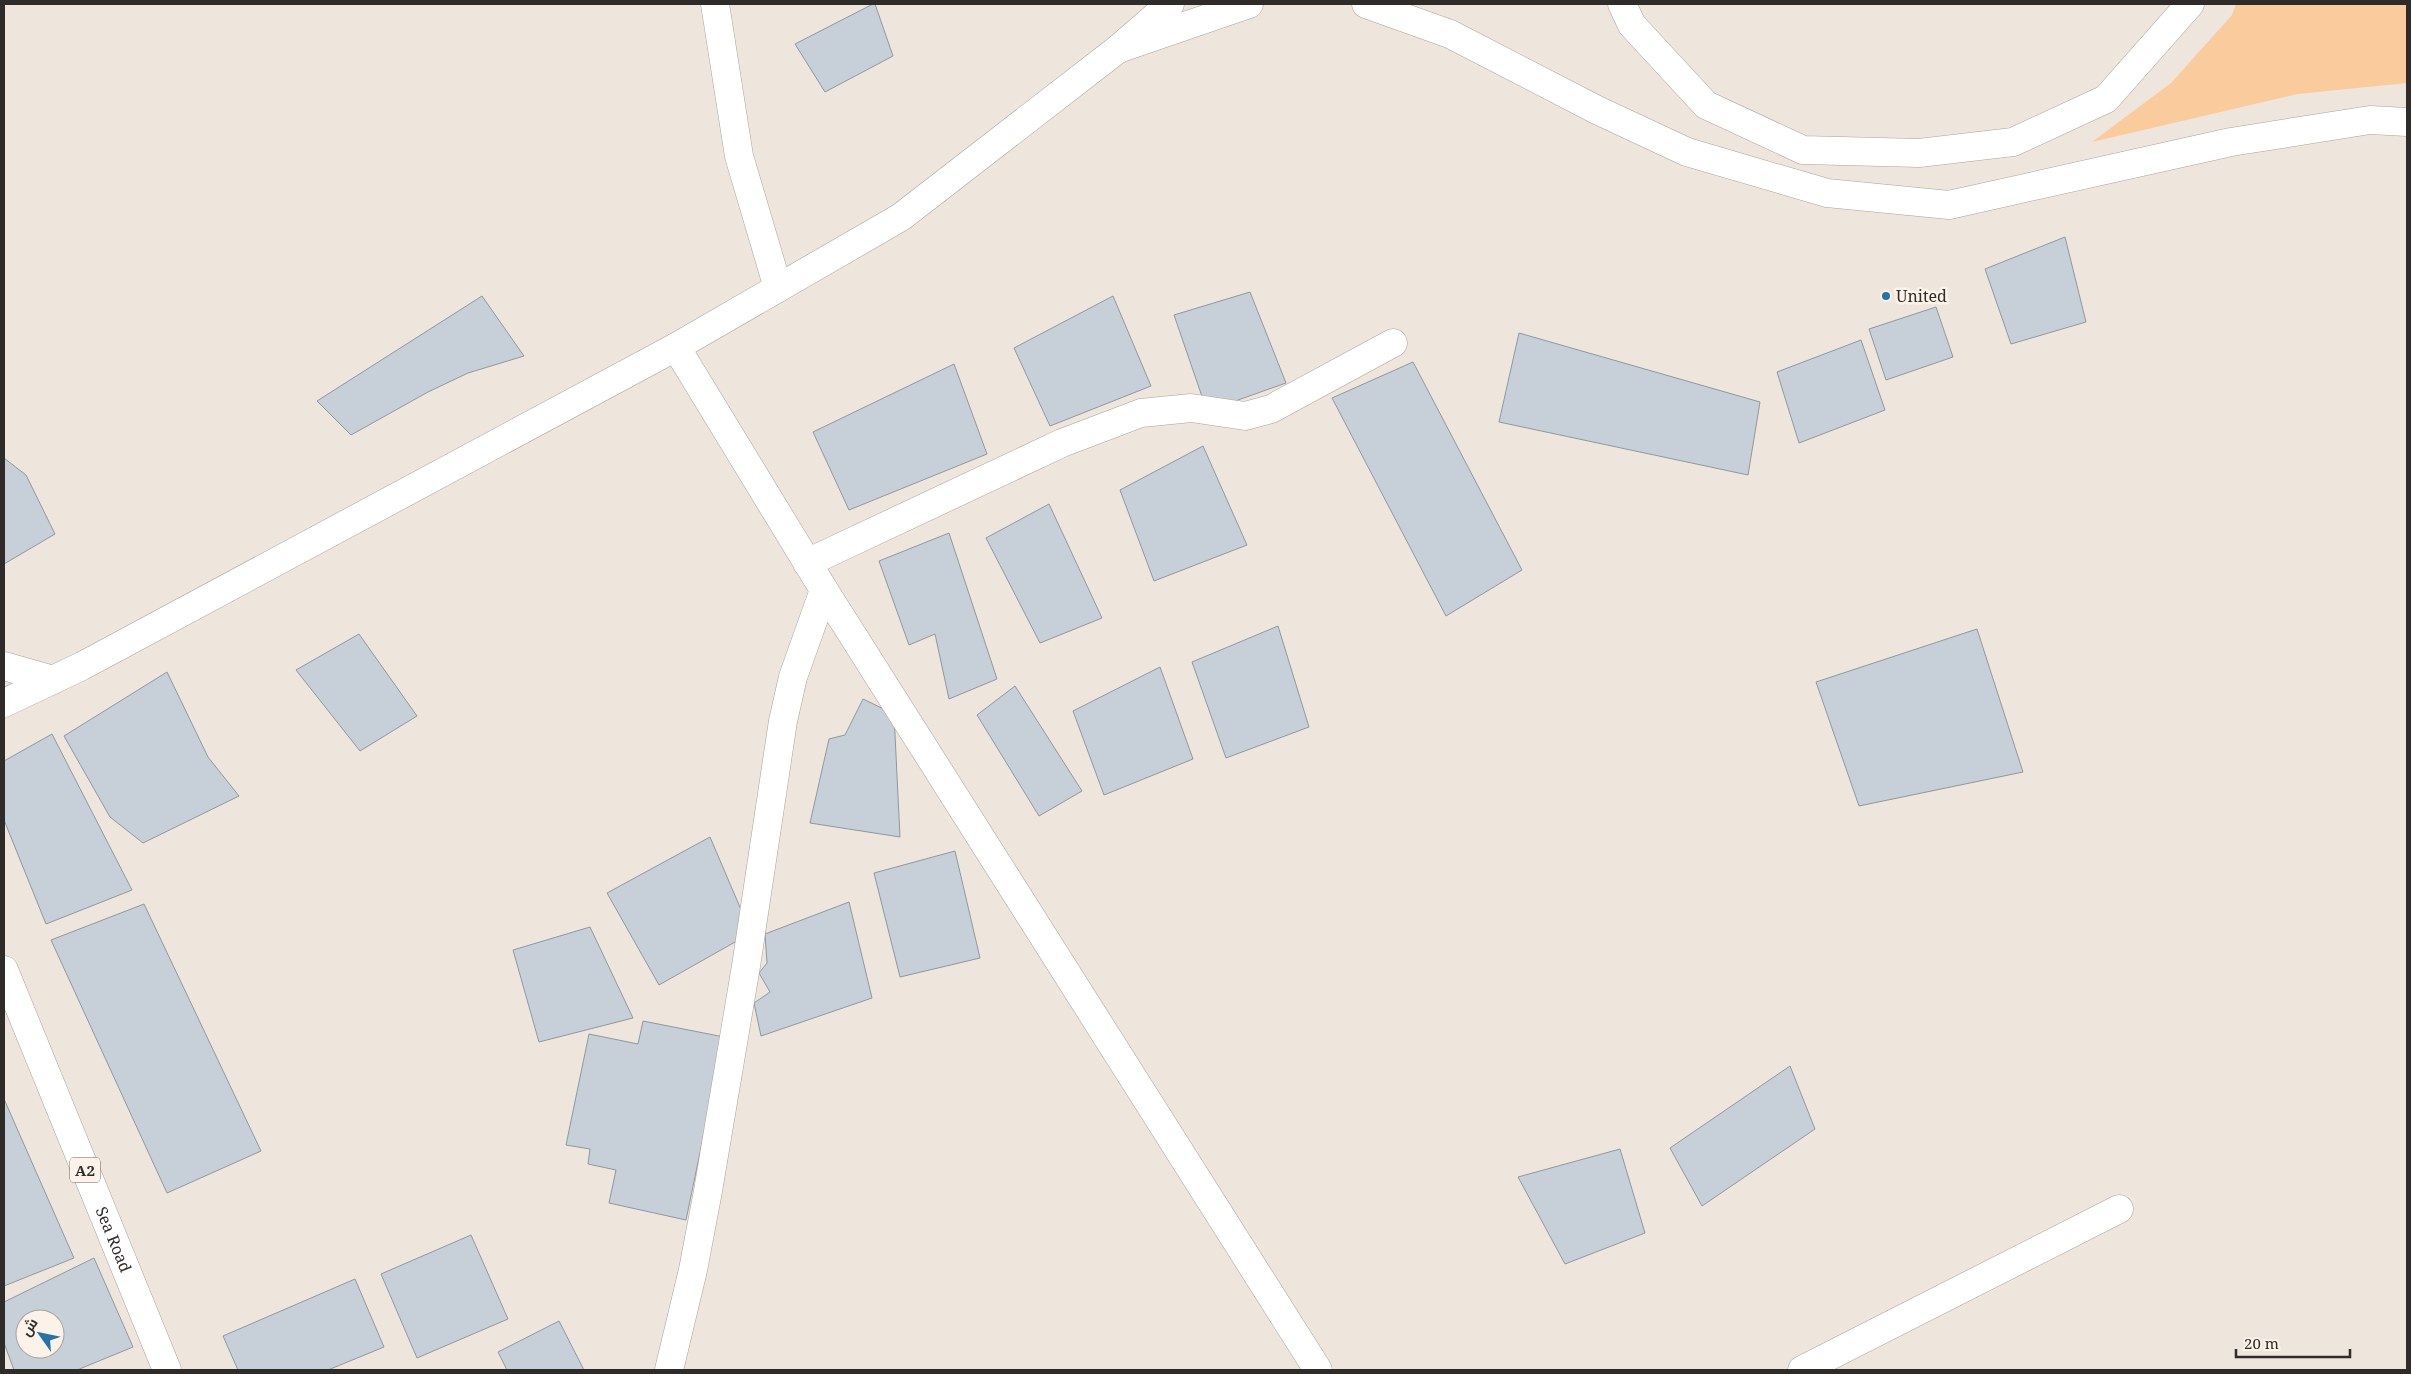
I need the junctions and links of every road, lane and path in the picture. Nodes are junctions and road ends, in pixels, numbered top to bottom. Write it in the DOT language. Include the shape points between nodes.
graph roads {
  1 [pos="715,4"];
  2 [pos="1170,4"];
  3 [pos="1249,4"];
  4 [pos="1366,4"];
  5 [pos="1414,4"];
  6 [pos="1622,4"];
  7 [pos="2190,4"];
  8 [pos="1450,34"];
  9 [pos="1118,49"];
  10 [pos="2407,122"];
  11 [pos="778,288"];
  12 [pos="1393,343"];
  13 [pos="676,347"];
  14 [pos="807,563"];
  15 [pos="824,590"];
  16 [pos="4,666"];
  17 [pos="53,680"];
  18 [pos="4,707"];
  19 [pos="4,970"];
  20 [pos="2119,1208"];
  21 [pos="167,1370"];
  22 [pos="669,1370"];
  23 [pos="1318,1370"];
  24 [pos="1802,1370"];
  1 -- 11 [label="main road" via="739,156"];
  2 -- 9 [label="main road"];
  3 -- 9 [label="main road"];
  4 -- 8 [label="main road"];
  5 -- 8 [label="main road"];
  6 -- 7 [label="main road" via="1632,25 1706,105 1803,150 1919,153 2013,142 2106,99"];
  8 -- 10 [label="main road" via="1597,110 1687,152 1827,193 1949,205 2231,142 2370,120"];
  9 -- 11 [label="main road" via="901,217"];
  11 -- 13 [label="main road"];
  12 -- 14 [label="main road" via="1271,409 1245,416 1191,408 1141,413 1062,444"];
  13 -- 14 [label="main road"];
  13 -- 17 [label="main road" via="281,561"];
  14 -- 15 [label="main road"];
  15 -- 22 [label="main road" via="793,677 783,721 708,1190"];
  15 -- 23 [label="main road"];
  16 -- 17 [label="main road"];
  17 -- 18 [label="main road"];
  19 -- 21 [label="main road, Sea Road / A2"];
  20 -- 24 [label="main road"];
}
